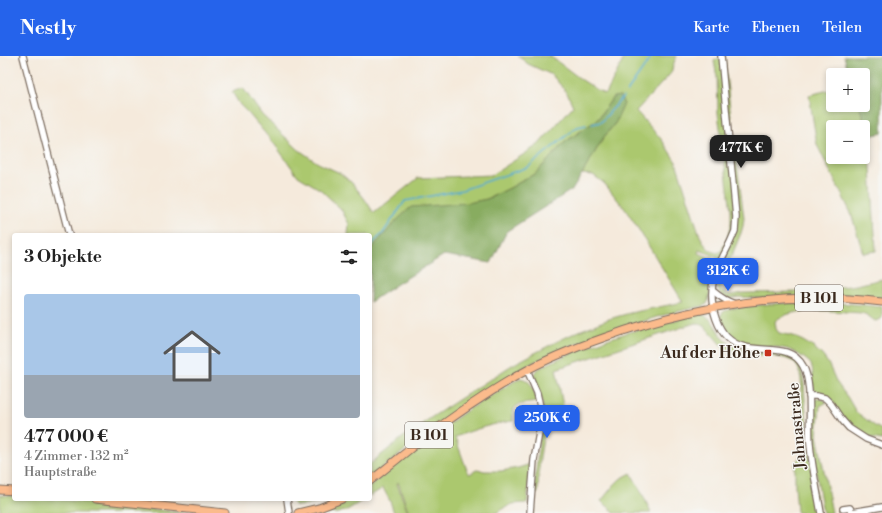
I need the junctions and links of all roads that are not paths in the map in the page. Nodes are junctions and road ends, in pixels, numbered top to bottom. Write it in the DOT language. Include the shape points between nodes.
graph roads {
  1 [pos="23,56"];
  2 [pos="721,56"];
  3 [pos="68,233"];
  4 [pos="713,291"];
  5 [pos="882,302"];
  6 [pos="736,304"];
  7 [pos="713,308"];
  8 [pos="527,370"];
  9 [pos="809,396"];
  10 [pos="882,445"];
  11 [pos="372,480"];
  12 [pos="0,490"];
  13 [pos="12,491"];
  14 [pos="114,501"];
  15 [pos="287,501"];
  16 [pos="337,501"];
  17 [pos="882,507"];
  18 [pos="843,509"];
  19 [pos="225,513"];
  20 [pos="289,513"];
  21 [pos="298,513"];
  22 [pos="530,513"];
  23 [pos="821,513"];
  1 -- 3 [label="street"];
  2 -- 4 [label="street" via="736,217 735,232 714,276"];
  4 -- 6 [label="street"];
  4 -- 7 [label="street"];
  5 -- 6 [label="main road, B 101" via="813,298"];
  6 -- 7 [label="main road, B 101"];
  7 -- 8 [label="main road, B 101" via="620,332 565,352"];
  7 -- 9 [label="street, Jahnastraße" via="718,323 735,344 787,352 797,358 805,370"];
  8 -- 11 [label="main road, B 101" via="445,423"];
  8 -- 22 [label="street" via="537,393 541,411"];
  9 -- 10 [label="street" via="826,398 850,428 866,439"];
  9 -- 23 [label="street, Jahnastraße" via="811,450"];
  12 -- 13 [label="main road"];
  14 -- 19 [label="main road"];
  15 -- 20 [label="street"];
  16 -- 21 [label="main road"];
  17 -- 18 [label="street" via="852,512 850,508"];
}
